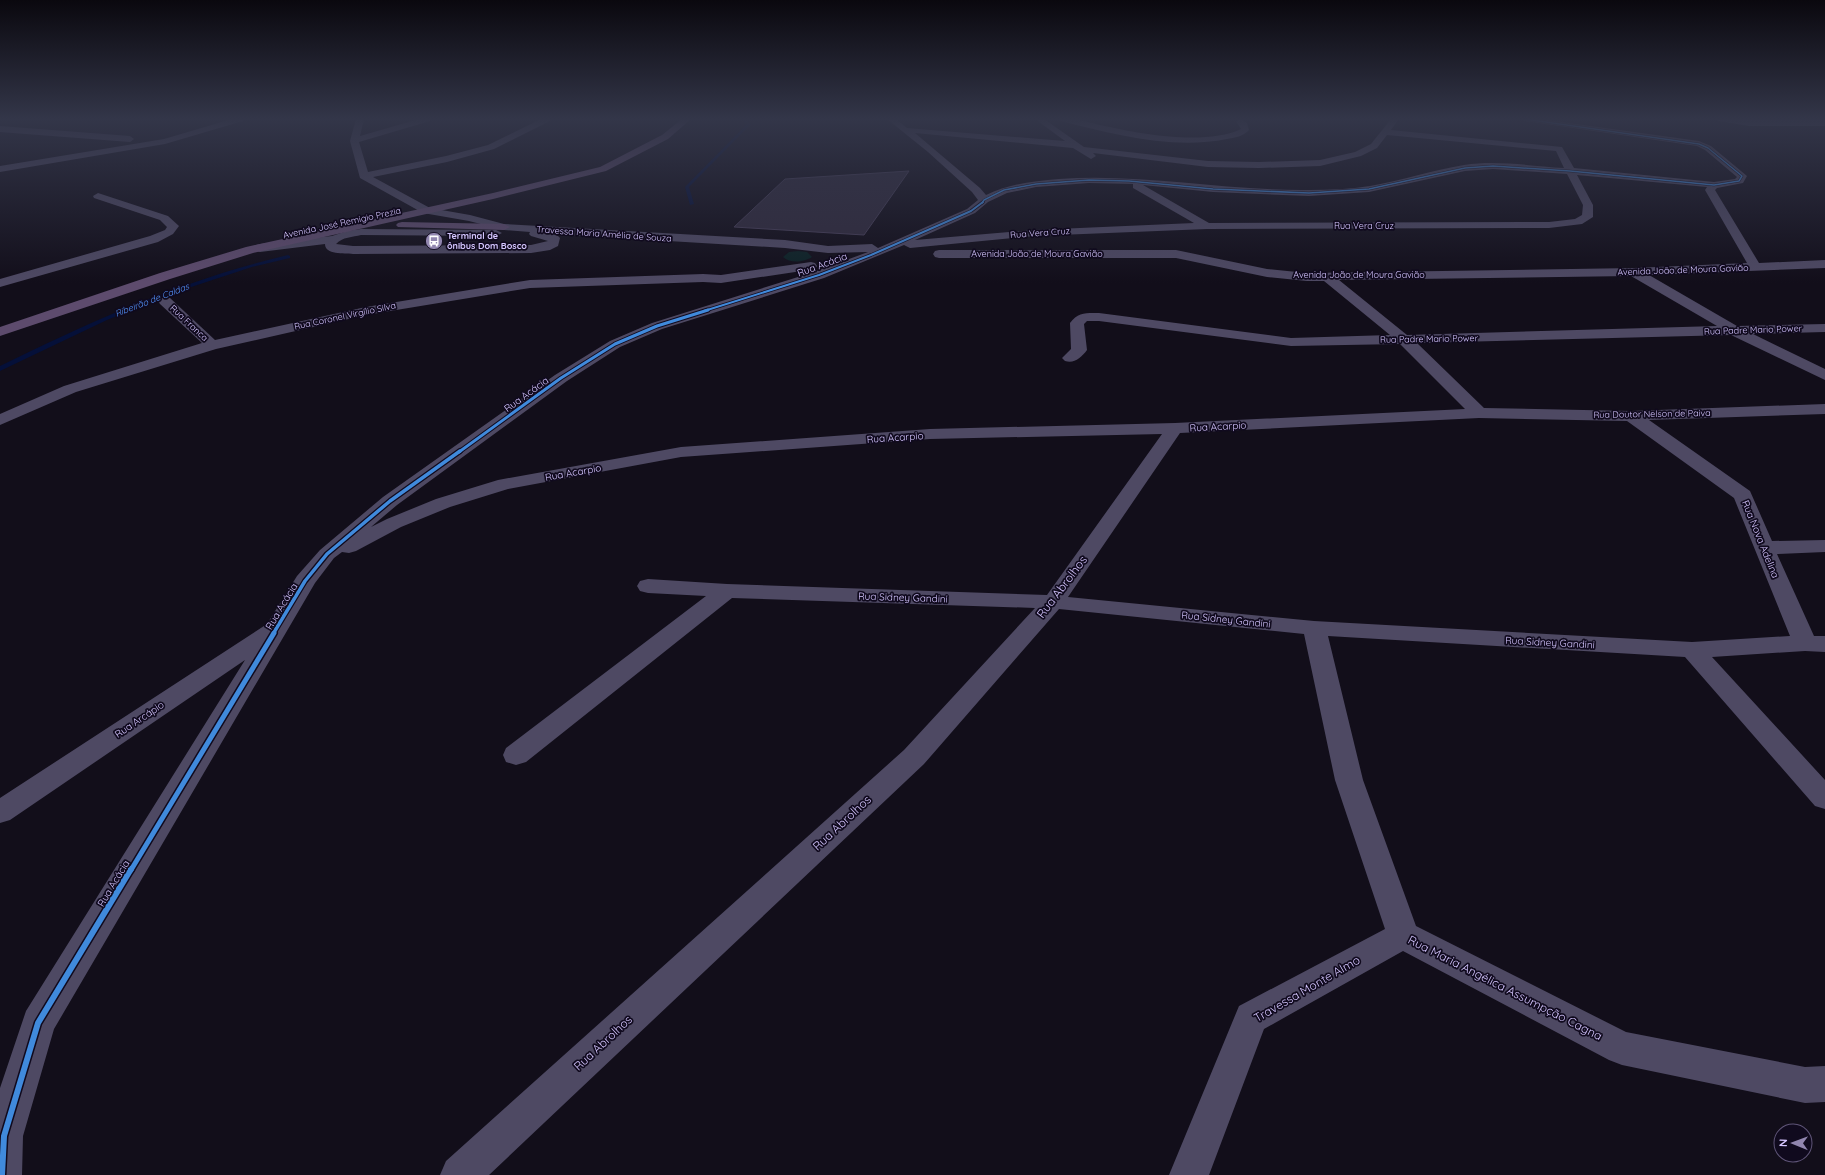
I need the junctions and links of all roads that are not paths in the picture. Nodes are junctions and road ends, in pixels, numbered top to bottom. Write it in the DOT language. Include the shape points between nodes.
graph roads {
  1 [pos="375,174"];
  2 [pos="567,174"];
  3 [pos="585,174"];
  4 [pos="957,174"];
  5 [pos="1118,174"];
  6 [pos="1438,174"];
  7 [pos="1572,174"];
  8 [pos="1599,174"];
  9 [pos="1739,174"];
  10 [pos="364,176"];
  11 [pos="1129,181"];
  12 [pos="1714,185"];
  13 [pos="98,196"];
  14 [pos="984,200"];
  15 [pos="423,209"];
  16 [pos="361,225"];
  17 [pos="1207,226"];
  18 [pos="504,227"];
  19 [pos="628,236"];
  20 [pos="334,239"];
  21 [pos="734,242"];
  22 [pos="562,244"];
  23 [pos="891,246"];
  24 [pos="797,247"];
  25 [pos="817,248"];
  26 [pos="250,250"];
  27 [pos="766,256"];
  28 [pos="867,256"];
  29 [pos="750,262"];
  30 [pos="1825,264"];
  31 [pos="805,267"];
  32 [pos="1754,267"];
  33 [pos="1634,272"];
  34 [pos="1327,277"];
  35 [pos="703,278"];
  36 [pos="0,283"];
  37 [pos="165,301"];
  38 [pos="0,321"];
  39 [pos="1825,328"];
  40 [pos="1735,331"];
  41 [pos="0,332"];
  42 [pos="1405,340"];
  43 [pos="212,344"];
  44 [pos="1070,358"];
  45 [pos="1825,375"];
  46 [pos="1825,409"];
  47 [pos="1479,413"];
  48 [pos="1631,416"];
  49 [pos="0,420"];
  50 [pos="1175,428"];
  51 [pos="1825,546"];
  52 [pos="1764,548"];
  53 [pos="327,554"];
  54 [pos="648,586"];
  55 [pos="727,591"];
  56 [pos="1053,602"];
  57 [pos="279,626"];
  58 [pos="1314,628"];
  59 [pos="1815,643"];
  60 [pos="1692,650"];
  61 [pos="1825,656"];
  62 [pos="516,756"];
  63 [pos="1825,798"];
  64 [pos="0,812"];
  65 [pos="1404,935"];
  66 [pos="1825,1084"];
  67 [pos="2,1175"];
  68 [pos="460,1175"];
  69 [pos="1188,1175"];
  1 -- 10 [label="street"];
  2 -- 15 [label="main road, Avenida José Remigio Prezia"];
  3 -- 15 [label="main road"];
  4 -- 14 [label="street"];
  5 -- 11 [label="street"];
  6 -- 11 [label="street" via="1369,189 1309,193 1213,189"];
  7 -- 17 [label="street, Rua Vera Cruz" via="1588,205 1587,217 1578,222 1513,226"];
  8 -- 12 [label="street"];
  9 -- 12 [label="street" via="1742,176 1739,181"];
  10 -- 15 [label="street"];
  11 -- 14 [label="street" via="1090,180 1036,184 1004,190"];
  11 -- 17 [label="street"];
  12 -- 32 [label="street" via="1710,190"];
  13 -- 36 [label="street" via="164,218 173,226 169,232 154,239"];
  14 -- 23 [label="street" via="971,211"];
  15 -- 16 [label="main road, Avenida José Remigio Prezia"];
  15 -- 18 [label="street, Travessa Maria Amélia de Souza"];
  15 -- 38 [label="main road, Avenida José Remigio Prezia" via="259,242 88,291"];
  16 -- 18 [label="main road"];
  16 -- 26 [label="main road, Avenida José Remigio Prezia"];
  17 -- 23 [label="street, Rua Vera Cruz" via="1034,233"];
  18 -- 19 [label="street, Travessa Maria Amélia de Souza"];
  19 -- 21 [label="street, Travessa Maria Amélia de Souza"];
  19 -- 22 [label="street" via="585,244"];
  20 -- 22 [label="street" via="347,234 372,232 529,234 554,238"];
  20 -- 22 [label="street" via="330,245 335,248 353,250 531,249"];
  20 -- 26 [label="street"];
  21 -- 24 [label="street, Travessa Maria Amélia de Souza" via="785,244"];
  21 -- 27 [label="street"];
  23 -- 25 [label="street, Rua Vera Cruz" via="857,249"];
  23 -- 28 [label="street"];
  24 -- 25 [label="street, Rua Vera Cruz"];
  24 -- 27 [label="street"];
  25 -- 31 [label="street" via="820,251 819,257"];
  26 -- 41 [label="main road, Avenida José Remigio Prezia"];
  27 -- 31 [label="street"];
  28 -- 31 [label="street"];
  28 -- 34 [label="street, Avenida João de Moura Gavião" via="1176,254 1267,273"];
  28 -- 53 [label="street, Rua Acácia" via="820,275 657,326 615,344 561,378 390,500"];
  29 -- 35 [label="street"];
  30 -- 32 [label="street, Avenida João de Moura Gavião"];
  31 -- 35 [label="street" via="721,279"];
  32 -- 33 [label="street, Avenida João de Moura Gavião"];
  33 -- 34 [label="street, Avenida João de Moura Gavião"];
  33 -- 40 [label="street"];
  34 -- 42 [label="street"];
  35 -- 43 [label="street, Rua Coronel Virgílio Silva" via="530,284 366,311"];
  37 -- 43 [label="street, Rua Franca"];
  39 -- 40 [label="street, Rua Padre Mario Power"];
  40 -- 42 [label="street, Rua Padre Mario Power"];
  40 -- 45 [label="street"];
  42 -- 44 [label="street, Rua Padre Mario Power" via="1290,342 1099,317 1083,318 1077,323 1079,350"];
  42 -- 47 [label="street"];
  43 -- 49 [label="street, Rua Coronel Virgílio Silva" via="70,389"];
  46 -- 48 [label="street, Rua Doutor Nelson de Paiva"];
  47 -- 48 [label="street, Rua Doutor Nelson de Paiva"];
  47 -- 50 [label="street, Rua Acarpio"];
  48 -- 52 [label="street, Rua Nova Adelina" via="1743,495"];
  50 -- 53 [label="street, Rua Acarpio" via="930,434 681,452 505,484 443,503 394,523 346,549"];
  50 -- 56 [label="street, Rua Abrolhos"];
  51 -- 52 [label="street"];
  52 -- 59 [label="street, Rua Nova Adelina"];
  53 -- 57 [label="street, Rua Acácia" via="305,581"];
  54 -- 55 [label="street, Rua Sidney Gandini"];
  55 -- 56 [label="street, Rua Sidney Gandini"];
  55 -- 62 [label="street"];
  56 -- 58 [label="street, Rua Sidney Gandini"];
  56 -- 68 [label="street, Rua Abrolhos" via="914,757"];
  57 -- 64 [label="street, Rua Arcápio"];
  57 -- 67 [label="street, Rua Acácia" via="38,1023 4,1136"];
  58 -- 60 [label="street, Rua Sidney Gandini"];
  58 -- 65 [label="street, Rua Maria Angélica Assumpção Cagna" via="1349,780"];
  59 -- 60 [label="street, Rua Sidney Gandini"];
  59 -- 61 [label="street"];
  60 -- 63 [label="street"];
  65 -- 66 [label="street, Rua Maria Angélica Assumpção Cagna" via="1622,1048 1805,1085"];
  65 -- 69 [label="street, Travessa Monte Almo" via="1251,1018"];
}
